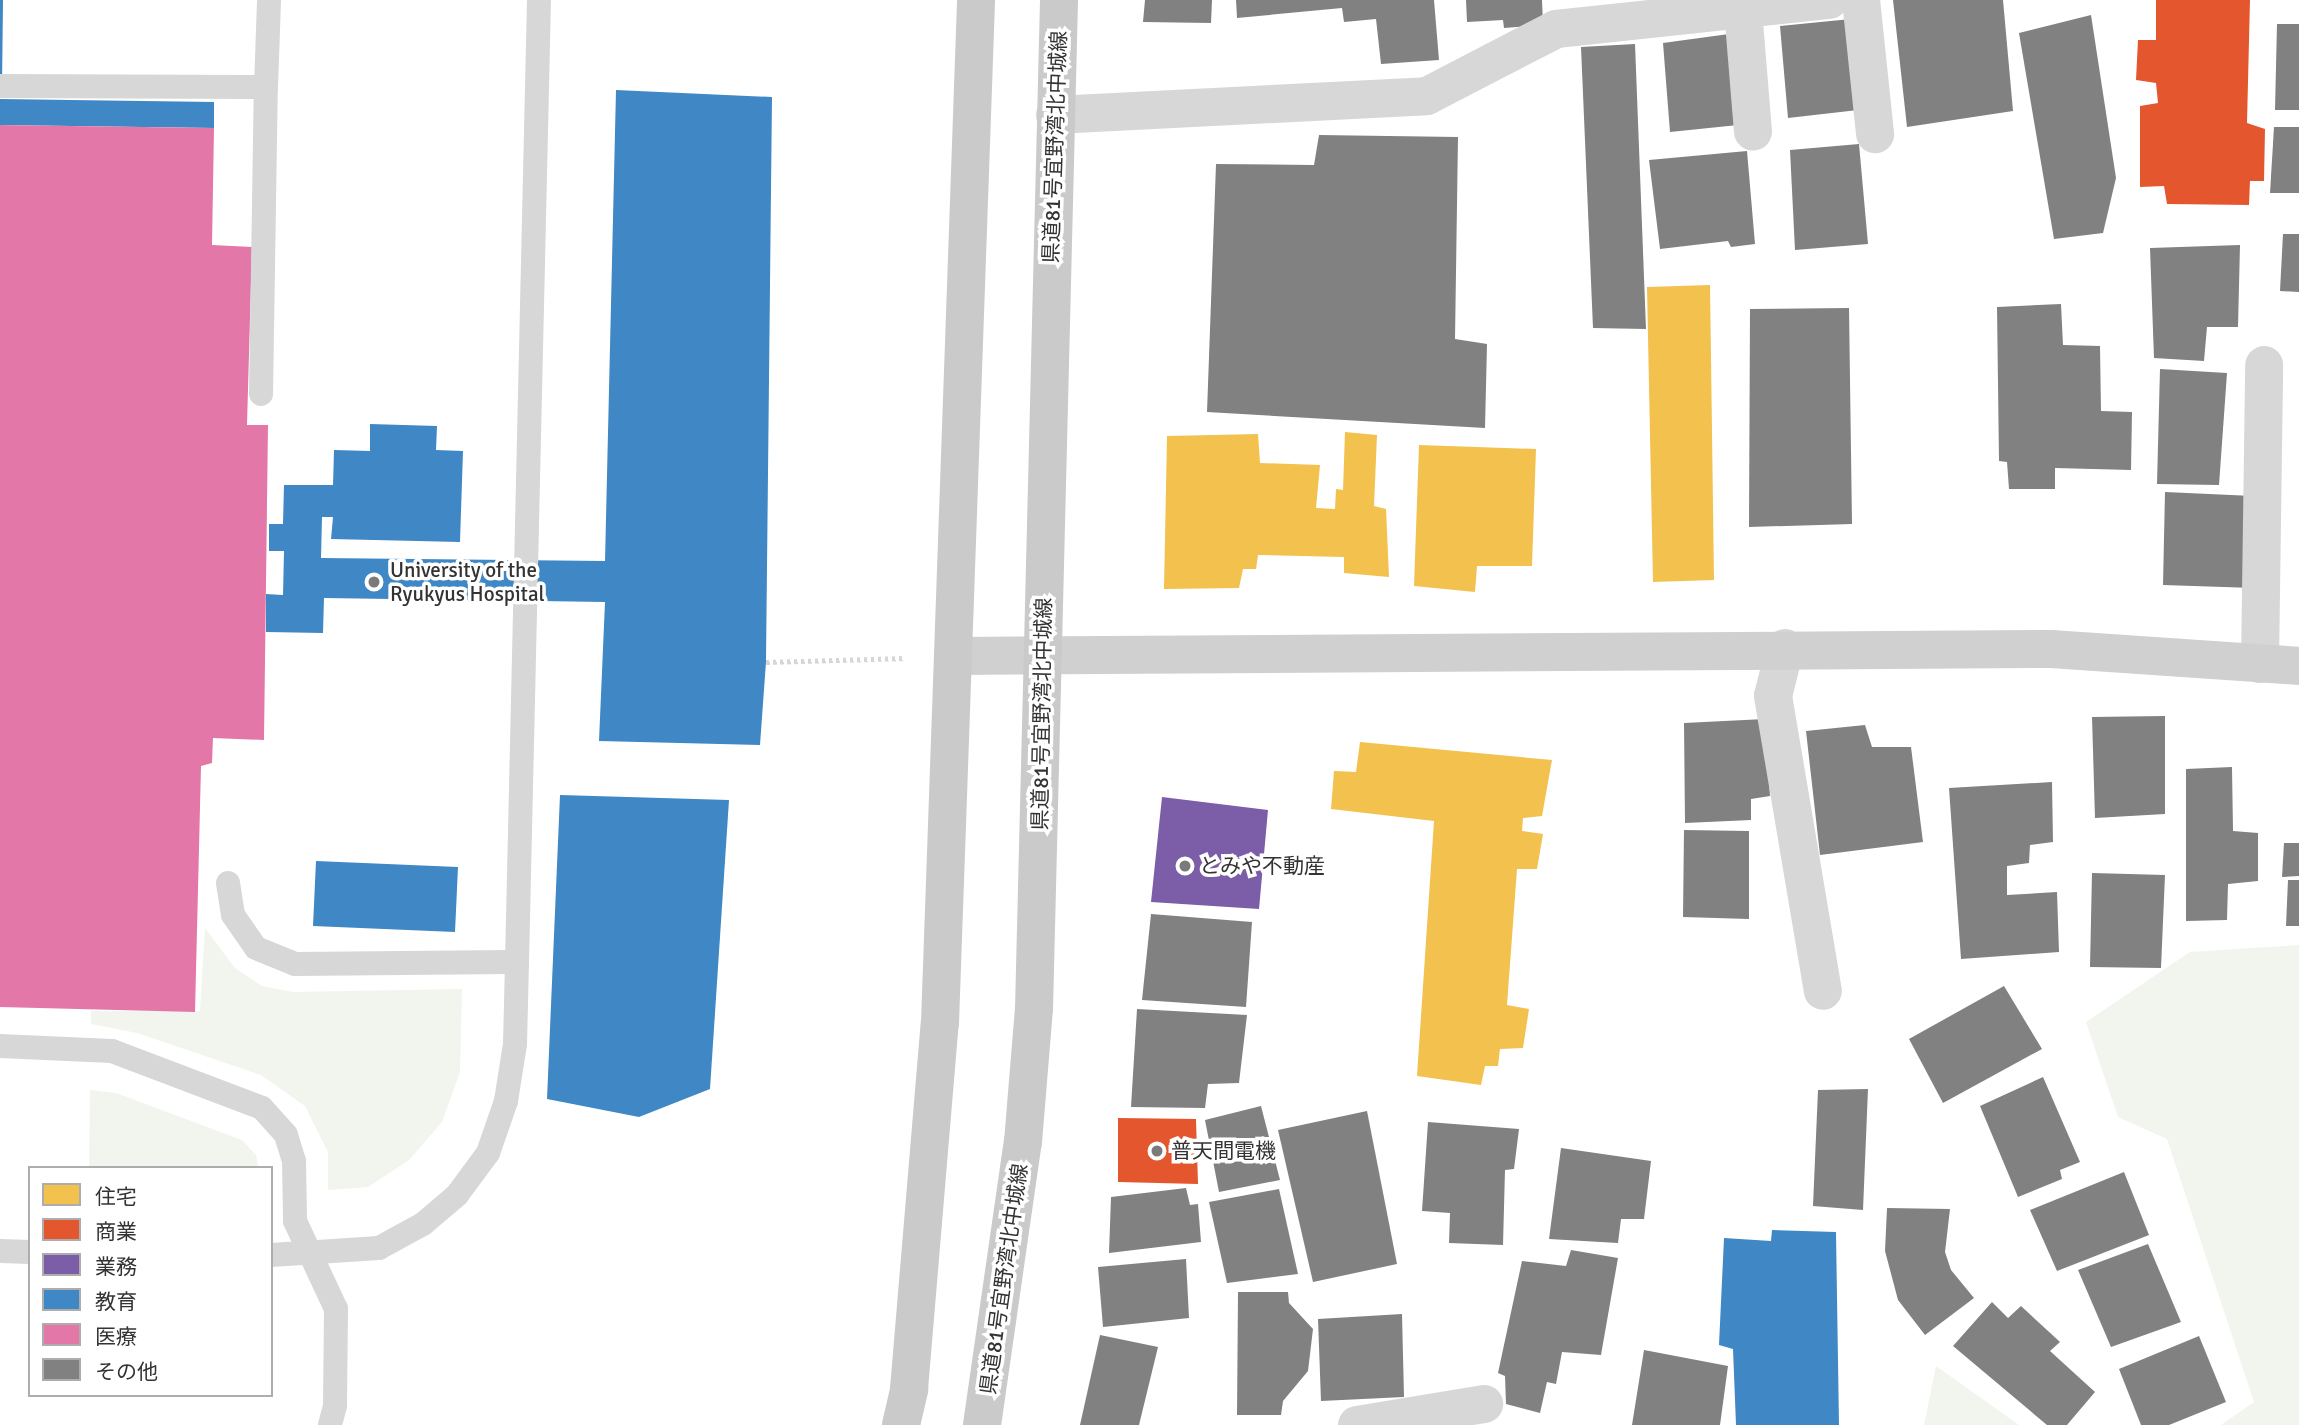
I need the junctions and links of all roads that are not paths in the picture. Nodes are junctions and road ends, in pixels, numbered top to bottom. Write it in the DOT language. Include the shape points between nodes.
graph roads {
  1 [pos="269,0"];
  2 [pos="540,0"];
  3 [pos="976,0"];
  4 [pos="1059,0"];
  5 [pos="1829,0"];
  6 [pos="1861,0"];
  7 [pos="1743,10"];
  8 [pos="0,86"];
  9 [pos="266,87"];
  10 [pos="1055,115"];
  11 [pos="1753,132"];
  12 [pos="1875,134"];
  13 [pos="2264,365"];
  14 [pos="261,394"];
  15 [pos="1785,648"];
  16 [pos="956,656"];
  17 [pos="1043,658"];
  18 [pos="2260,664"];
  19 [pos="2299,666"];
  20 [pos="228,883"];
  21 [pos="517,962"];
  22 [pos="1823,991"];
  23 [pos="0,1045"];
  24 [pos="0,1251"];
  25 [pos="28,1252"];
  26 [pos="273,1255"];
  27 [pos="313,1256"];
  28 [pos="1484,1404"];
  29 [pos="330,1425"];
  30 [pos="901,1425"];
  31 [pos="982,1425"];
  32 [pos="1357,1425"];
  1 -- 9 [label="lane"];
  2 -- 21 [label="lane"];
  3 -- 16 [label="main road"];
  4 -- 10 [label="main road, 県道81号宜野湾北中城線"];
  5 -- 7 [label="street"];
  6 -- 12 [label="street"];
  7 -- 10 [label="street" via="1556,29 1427,96"];
  7 -- 11 [label="street"];
  8 -- 9 [label="lane"];
  9 -- 14 [label="lane"];
  10 -- 17 [label="main road, 県道81号宜野湾北中城線"];
  13 -- 18 [label="street"];
  15 -- 17 [label="street"];
  15 -- 18 [label="street" via="2051,649"];
  15 -- 22 [label="street" via="1773,696"];
  16 -- 17 [label="street"];
  16 -- 30 [label="main road" via="932,1144 909,1389"];
  17 -- 31 [label="main road, 県道81号宜野湾北中城線" via="1040,892 1023,1142"];
  18 -- 19 [label="street"];
  20 -- 21 [label="lane" via="233,915 256,948 295,964"];
  21 -- 27 [label="lane" via="515,1044 506,1101 488,1153 457,1195 423,1224 379,1248"];
  23 -- 27 [label="lane" via="112,1051 262,1108 286,1135 294,1161 295,1221"];
  24 -- 25 [label="lane"];
  26 -- 27 [label="lane"];
  27 -- 29 [label="lane" via="336,1309 335,1406"];
  28 -- 32 [label="street"];
}
